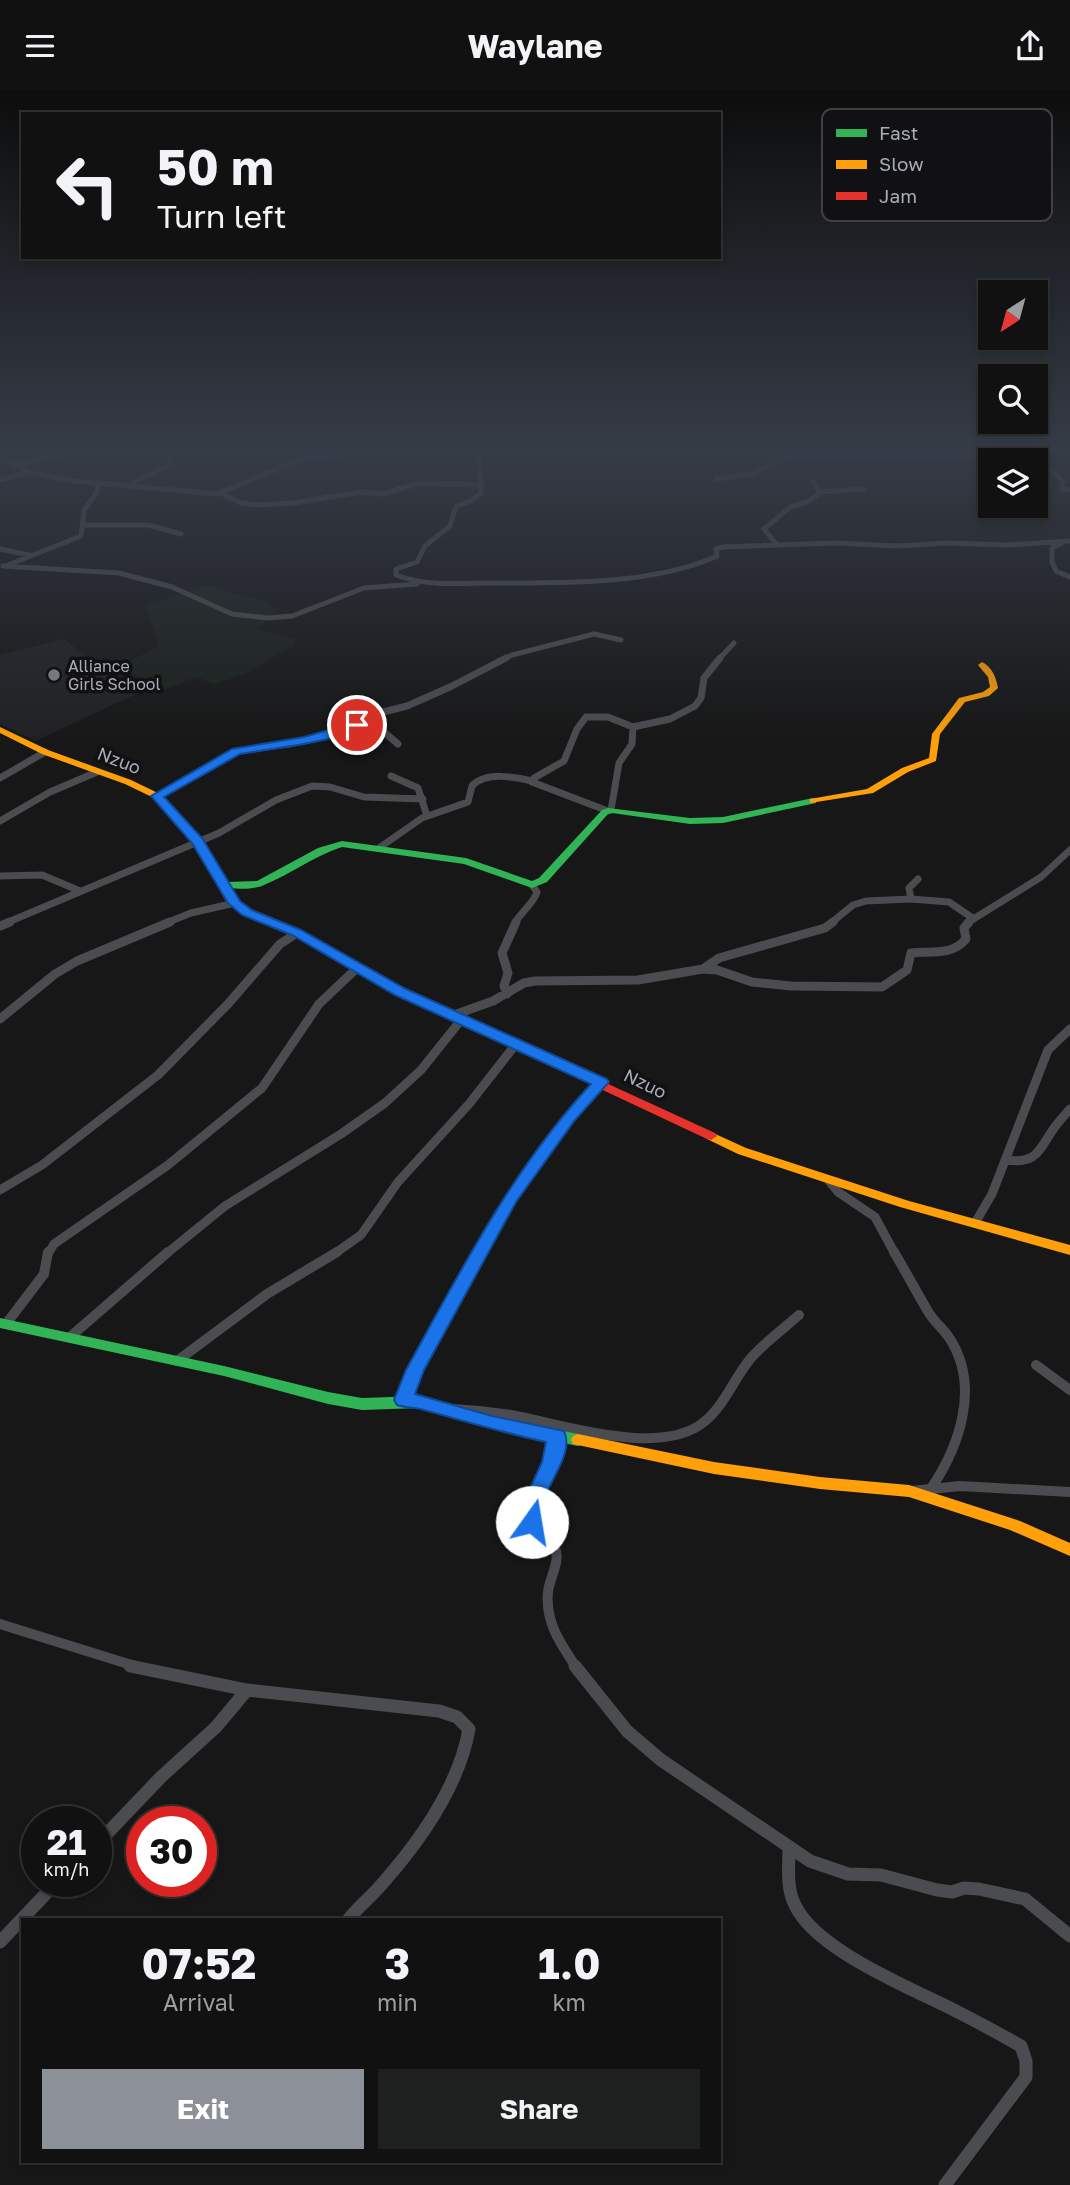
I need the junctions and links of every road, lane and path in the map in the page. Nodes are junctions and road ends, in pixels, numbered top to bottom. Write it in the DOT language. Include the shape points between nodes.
graph roads {
  1 [pos="55,547"];
  2 [pos="425,547"];
  3 [pos="731,547"];
  4 [pos="1055,547"];
  5 [pos="0,549"];
  6 [pos="34,555"];
  7 [pos="1,567"];
  8 [pos="1070,577"];
  9 [pos="422,583"];
  10 [pos="621,640"];
  11 [pos="734,643"];
  12 [pos="982,665"];
  13 [pos="357,725"];
  14 [pos="633,727"];
  15 [pos="0,730"];
  16 [pos="398,744"];
  17 [pos="45,752"];
  18 [pos="97,772"];
  19 [pos="391,776"];
  20 [pos="0,778"];
  21 [pos="532,781"];
  22 [pos="157,796"];
  23 [pos="423,799"];
  24 [pos="610,811"];
  25 [pos="427,815"];
  26 [pos="0,821"];
  27 [pos="198,841"];
  28 [pos="379,848"];
  29 [pos="1070,851"];
  30 [pos="0,876"];
  31 [pos="918,880"];
  32 [pos="227,885"];
  33 [pos="532,885"];
  34 [pos="79,891"];
  35 [pos="911,899"];
  36 [pos="235,903"];
  37 [pos="974,919"];
  38 [pos="0,926"];
  39 [pos="297,933"];
  40 [pos="357,968"];
  41 [pos="703,969"];
  42 [pos="507,994"];
  43 [pos="456,1018"];
  44 [pos="0,1019"];
  45 [pos="1070,1029"];
  46 [pos="516,1044"];
  47 [pos="601,1082"];
  48 [pos="1070,1109"];
  49 [pos="1006,1160"];
  50 [pos="829,1181"];
  51 [pos="0,1190"];
  52 [pos="975,1223"];
  53 [pos="1070,1250"];
  54 [pos="799,1315"];
  55 [pos="3,1323"];
  56 [pos="70,1337"];
  57 [pos="177,1361"];
  58 [pos="1036,1365"];
  59 [pos="1070,1390"];
  60 [pos="403,1400"];
  61 [pos="452,1409"];
  62 [pos="557,1437"];
  63 [pos="932,1487"];
  64 [pos="909,1491"];
  65 [pos="1070,1492"];
  66 [pos="1070,1550"];
  67 [pos="0,1624"];
  68 [pos="247,1690"];
  69 [pos="112,1828"];
  70 [pos="789,1847"];
  71 [pos="43,1897"];
  72 [pos="23,1918"];
  73 [pos="350,1918"];
  74 [pos="21,1920"];
  75 [pos="1070,1935"];
  76 [pos="0,1942"];
  77 [pos="945,2185"];
  1 -- 6 [label="street"];
  2 -- 9 [label="street" via="417,562 394,571 406,580"];
  3 -- 9 [label="street" via="716,549 713,558 614,580 531,585"];
  4 -- 8 [label="street" via="1052,562 1056,571"];
  5 -- 6 [label="street"];
  6 -- 7 [label="street"];
  7 -- 9 [label="street" via="119,573 172,587 232,614 268,618 292,616 364,588"];
  10 -- 13 [label="street" via="594,634 512,655 450,687"];
  11 -- 14 [label="street" via="704,678 702,697 694,707 660,723"];
  12 -- 24 [label="street" via="994,688 962,700 936,734 933,759 870,791 707,821"];
  13 -- 16 [label="street" via="385,733"];
  13 -- 22 [label="street" via="320,737 237,751"];
  14 -- 21 [label="street" via="600,715 586,718 573,734 573,746 563,762"];
  14 -- 24 [label="street" via="632,744 619,763"];
  15 -- 17 [label="street, Nzuo"];
  17 -- 18 [label="street, Nzuo"];
  17 -- 20 [label="street"];
  18 -- 22 [label="street, Nzuo"];
  18 -- 26 [label="street"];
  19 -- 23 [label="street" via="418,788"];
  21 -- 24 [label="street"];
  21 -- 25 [label="street" via="505,776 480,779 473,784 468,802"];
  22 -- 27 [label="street, Nzuo"];
  23 -- 25 [label="street"];
  23 -- 27 [label="street" via="364,797 312,786"];
  24 -- 33 [label="street" via="543,880"];
  25 -- 28 [label="street"];
  27 -- 32 [label="street, Nzuo"];
  27 -- 34 [label="street"];
  28 -- 32 [label="street" via="332,846 259,884"];
  28 -- 33 [label="street" via="466,861"];
  29 -- 37 [label="street" via="1041,877"];
  30 -- 34 [label="street" via="50,875"];
  31 -- 35 [label="street" via="909,888"];
  32 -- 36 [label="street, Nzuo"];
  33 -- 42 [label="street" via="536,897 521,911 502,953 508,973"];
  34 -- 38 [label="street"];
  35 -- 37 [label="street" via="950,902"];
  35 -- 41 [label="street" via="857,903 825,928 719,958"];
  36 -- 39 [label="street, Nzuo"];
  36 -- 44 [label="street" via="191,913 77,961"];
  37 -- 41 [label="street" via="965,925 966,939 958,947 911,953 907,970 882,987 791,986"];
  39 -- 40 [label="street, Nzuo"];
  39 -- 51 [label="street" via="279,944 158,1075 42,1165"];
  40 -- 43 [label="street, Nzuo"];
  40 -- 55 [label="street" via="319,1004 262,1088 168,1165 54,1244 44,1274"];
  41 -- 42 [label="street" via="638,980 534,981"];
  42 -- 43 [label="street"];
  43 -- 46 [label="street, Nzuo"];
  43 -- 56 [label="street" via="405,1086 347,1129 224,1206"];
  45 -- 49 [label="street" via="1048,1049"];
  46 -- 47 [label="street, Nzuo"];
  46 -- 57 [label="street" via="413,1164 361,1235 267,1294"];
  47 -- 50 [label="street, Nzuo" via="743,1151"];
  47 -- 60 [label="street" via="570,1116 509,1200"];
  48 -- 49 [label="street" via="1038,1155 1020,1162"];
  49 -- 52 [label="street"];
  50 -- 52 [label="street, Nzuo"];
  50 -- 63 [label="street" via="835,1192 875,1217 933,1319 950,1339 960,1364 963,1420 944,1471"];
  52 -- 53 [label="street, Nzuo"];
  54 -- 61 [label="street" via="752,1357 704,1421 673,1436 648,1438 489,1410"];
  55 -- 56 [label="street"];
  56 -- 57 [label="street"];
  57 -- 60 [label="street" via="362,1404"];
  58 -- 59 [label="street"];
  60 -- 61 [label="street"];
  61 -- 62 [label="street"];
  62 -- 64 [label="street" via="714,1468"];
  62 -- 70 [label="street" via="552,1462 529,1513 555,1549 548,1592 551,1627 557,1638 627,1731 661,1761"];
  63 -- 64 [label="street"];
  63 -- 65 [label="street" via="1004,1486"];
  64 -- 66 [label="street" via="1015,1525"];
  67 -- 68 [label="street" via="128,1665"];
  68 -- 69 [label="street" via="216,1727"];
  68 -- 73 [label="street" via="439,1711 457,1717 469,1729 468,1744 434,1814"];
  70 -- 75 [label="street" via="810,1861 848,1874 881,1875 945,1891 971,1888 1025,1899"];
  70 -- 77 [label="street" via="790,1890 796,1909 819,1934 884,1976 1021,2046 1026,2077"];
  71 -- 72 [label="street"];
  74 -- 76 [label="street"];
}
